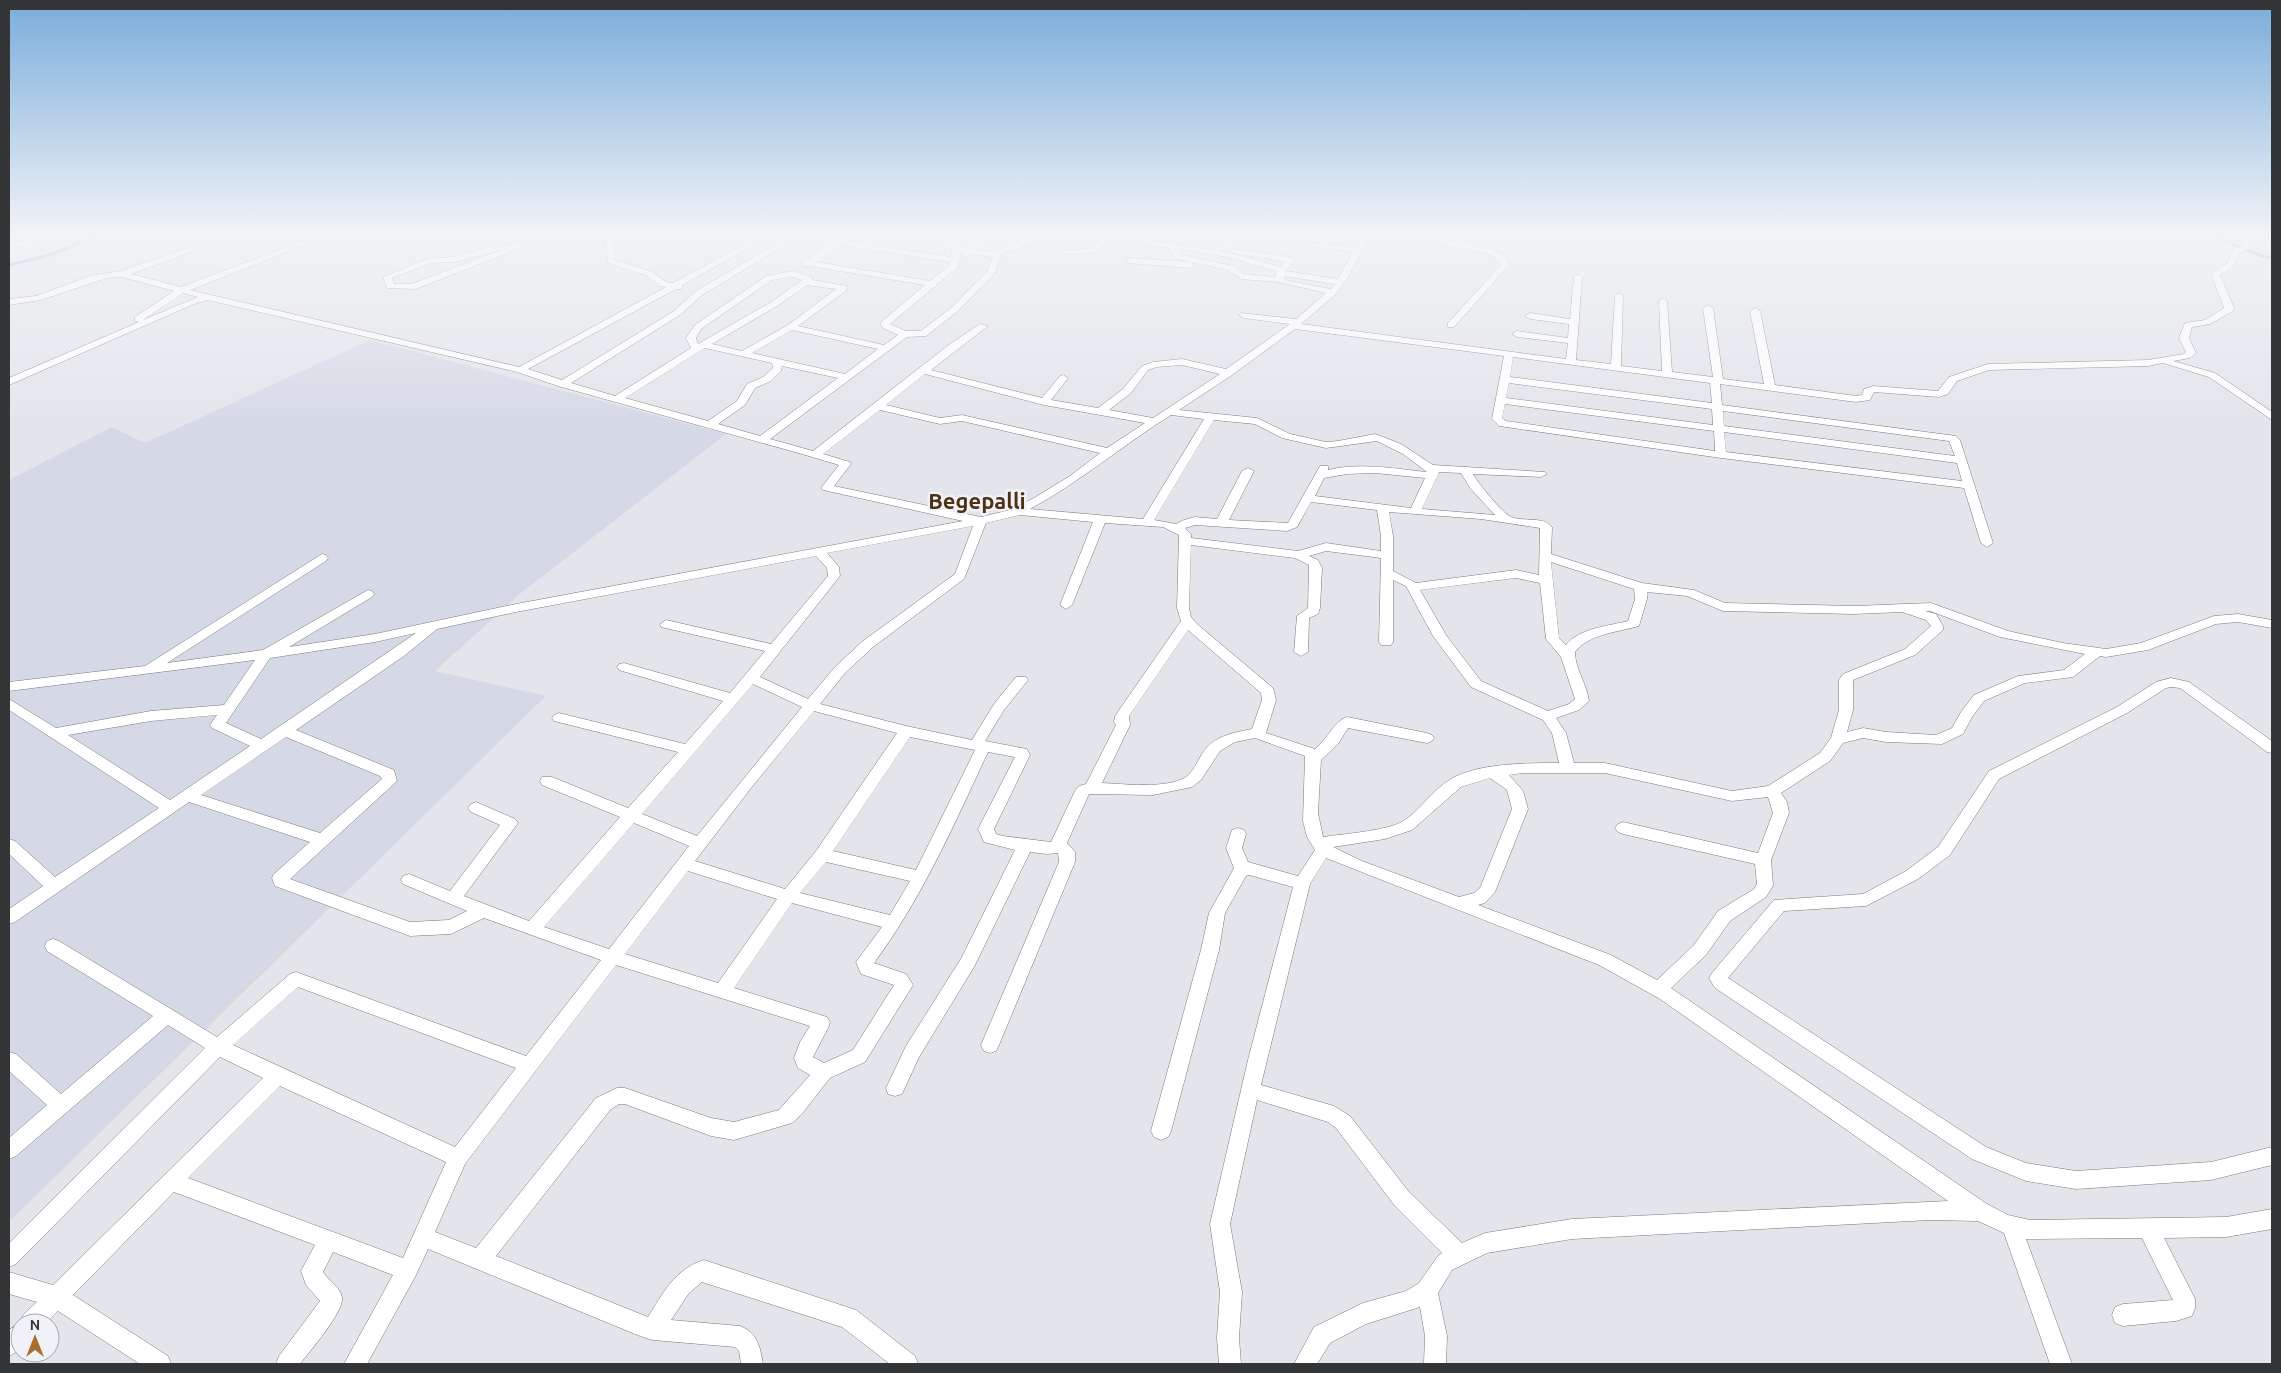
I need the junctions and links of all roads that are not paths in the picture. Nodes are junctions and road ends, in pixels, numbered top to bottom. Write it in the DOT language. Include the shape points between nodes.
graph roads {
  1 [pos="42,297"];
  2 [pos="170,297"];
  3 [pos="208,297"];
  4 [pos="658,297"];
  5 [pos="694,297"];
  6 [pos="741,297"];
  7 [pos="784,297"];
  8 [pos="832,297"];
  9 [pos="916,297"];
  10 [pos="967,297"];
  11 [pos="1326,297"];
  12 [pos="1475,297"];
  13 [pos="1576,297"];
  14 [pos="1619,297"];
  15 [pos="2225,297"];
  16 [pos="1663,301"];
  17 [pos="9,302"];
  18 [pos="1708,308"];
  19 [pos="1755,310"];
  20 [pos="1244,315"];
  21 [pos="1530,316"];
  22 [pos="1574,322"];
  23 [pos="1296,324"];
  24 [pos="1451,325"];
  25 [pos="983,326"];
  26 [pos="791,327"];
  27 [pos="122,332"];
  28 [pos="905,334"];
  29 [pos="1517,334"];
  30 [pos="1572,341"];
  31 [pos="701,347"];
  32 [pos="885,348"];
  33 [pos="1509,353"];
  34 [pos="745,354"];
  35 [pos="776,361"];
  36 [pos="1571,361"];
  37 [pos="2164,362"];
  38 [pos="1616,367"];
  39 [pos="520,370"];
  40 [pos="924,371"];
  41 [pos="1229,373"];
  42 [pos="1667,374"];
  43 [pos="844,377"];
  44 [pos="1063,378"];
  45 [pos="1504,379"];
  46 [pos="1717,380"];
  47 [pos="9,382"];
  48 [pos="562,384"];
  49 [pos="1770,387"];
  50 [pos="618,399"];
  51 [pos="1501,400"];
  52 [pos="1044,402"];
  53 [pos="878,406"];
  54 [pos="1718,407"];
  55 [pos="1100,412"];
  56 [pos="1169,412"];
  57 [pos="1211,416"];
  58 [pos="2272,417"];
  59 [pos="1154,421"];
  60 [pos="711,424"];
  61 [pos="1719,430"];
  62 [pos="764,438"];
  63 [pos="1110,452"];
  64 [pos="816,454"];
  65 [pos="1721,455"];
  66 [pos="1961,460"];
  67 [pos="1465,470"];
  68 [pos="1248,471"];
  69 [pos="1431,472"];
  70 [pos="1541,474"];
  71 [pos="1969,485"];
  72 [pos="1307,498"];
  73 [pos="1382,508"];
  74 [pos="1018,511"];
  75 [pos="1415,512"];
  76 [pos="1506,519"];
  77 [pos="1100,520"];
  78 [pos="981,521"];
  79 [pos="1146,523"];
  80 [pos="1221,523"];
  81 [pos="1181,534"];
  82 [pos="1987,543"];
  83 [pos="818,551"];
  84 [pos="1298,555"];
  85 [pos="1387,556"];
  86 [pos="1545,556"];
  87 [pos="322,558"];
  88 [pos="1386,572"];
  89 [pos="1546,580"];
  90 [pos="1412,587"];
  91 [pos="1640,587"];
  92 [pos="368,594"];
  93 [pos="1066,605"];
  94 [pos="1902,608"];
  95 [pos="1188,621"];
  96 [pos="666,624"];
  97 [pos="2272,624"];
  98 [pos="433,626"];
  99 [pos="1386,642"];
  100 [pos="773,649"];
  101 [pos="1301,652"];
  102 [pos="2097,652"];
  103 [pos="265,655"];
  104 [pos="1567,655"];
  105 [pos="624,667"];
  106 [pos="147,670"];
  107 [pos="751,678"];
  108 [pos="1021,680"];
  109 [pos="9,686"];
  110 [pos="733,699"];
  111 [pos="9,704"];
  112 [pos="811,706"];
  113 [pos="228,709"];
  114 [pos="1547,716"];
  115 [pos="559,718"];
  116 [pos="283,730"];
  117 [pos="906,731"];
  118 [pos="54,733"];
  119 [pos="1258,733"];
  120 [pos="1427,738"];
  121 [pos="1838,739"];
  122 [pos="260,745"];
  123 [pos="980,746"];
  124 [pos="2272,748"];
  125 [pos="689,750"];
  126 [pos="1314,758"];
  127 [pos="1568,768"];
  128 [pos="1493,773"];
  129 [pos="547,781"];
  130 [pos="1092,788"];
  131 [pos="1772,791"];
  132 [pos="187,796"];
  133 [pos="171,808"];
  134 [pos="476,808"];
  135 [pos="629,816"];
  136 [pos="1623,828"];
  137 [pos="1238,834"];
  138 [pos="323,840"];
  139 [pos="700,844"];
  140 [pos="1059,844"];
  141 [pos="9,845"];
  142 [pos="1025,845"];
  143 [pos="1321,846"];
  144 [pos="822,855"];
  145 [pos="1763,860"];
  146 [pos="684,864"];
  147 [pos="1243,868"];
  148 [pos="921,877"];
  149 [pos="408,880"];
  150 [pos="1302,883"];
  151 [pos="55,887"];
  152 [pos="788,896"];
  153 [pos="452,899"];
  154 [pos="1458,904"];
  155 [pos="483,911"];
  156 [pos="9,917"];
  157 [pos="894,923"];
  158 [pos="532,928"];
  159 [pos="52,946"];
  160 [pos="613,956"];
  161 [pos="1659,989"];
  162 [pos="722,991"];
  163 [pos="166,1016"];
  164 [pos="990,1045"];
  165 [pos="218,1047"];
  166 [pos="9,1060"];
  167 [pos="529,1066"];
  168 [pos="823,1072"];
  169 [pos="278,1076"];
  170 [pos="895,1088"];
  171 [pos="1251,1090"];
  172 [pos="62,1106"];
  173 [pos="1161,1131"];
  174 [pos="9,1150"];
  175 [pos="2272,1156"];
  176 [pos="458,1158"];
  177 [pos="171,1181"];
  178 [pos="1980,1211"];
  179 [pos="2272,1219"];
  180 [pos="2011,1225"];
  181 [pos="2148,1228"];
  182 [pos="422,1237"];
  183 [pos="328,1241"];
  184 [pos="9,1256"];
  185 [pos="1460,1256"];
  186 [pos="480,1260"];
  187 [pos="408,1270"];
  188 [pos="9,1283"];
  189 [pos="1427,1291"];
  190 [pos="56,1297"];
  191 [pos="41,1313"];
  192 [pos="2123,1315"];
  193 [pos="653,1329"];
  194 [pos="160,1364"];
  195 [pos="287,1364"];
  196 [pos="355,1364"];
  197 [pos="752,1364"];
  198 [pos="907,1364"];
  199 [pos="1230,1364"];
  200 [pos="1305,1364"];
  201 [pos="1435,1364"];
  202 [pos="2061,1364"];
  1 -- 17 [label="street"];
  2 -- 27 [label="street"];
  3 -- 27 [label="street"];
  3 -- 39 [label="street"];
  4 -- 39 [label="street"];
  5 -- 48 [label="street" via="678,313"];
  6 -- 31 [label="street" via="700,326 691,338"];
  7 -- 31 [label="street"];
  8 -- 26 [label="street"];
  9 -- 28 [label="street" via="885,323"];
  10 -- 28 [label="street" via="923,334"];
  11 -- 23 [label="street"];
  12 -- 24 [label="street"];
  13 -- 22 [label="street"];
  14 -- 38 [label="street"];
  15 -- 37 [label="street" via="2228,311 2207,322 2188,325 2184,338 2191,353"];
  16 -- 42 [label="street"];
  18 -- 46 [label="street"];
  19 -- 49 [label="street"];
  20 -- 23 [label="street"];
  21 -- 22 [label="street"];
  22 -- 30 [label="street"];
  23 -- 33 [label="street"];
  23 -- 41 [label="street"];
  25 -- 40 [label="street"];
  26 -- 32 [label="street"];
  26 -- 34 [label="street"];
  27 -- 47 [label="street"];
  28 -- 32 [label="street"];
  29 -- 30 [label="street"];
  30 -- 36 [label="street"];
  31 -- 34 [label="street"];
  31 -- 50 [label="street"];
  32 -- 43 [label="street"];
  33 -- 36 [label="street"];
  33 -- 45 [label="street"];
  34 -- 35 [label="street"];
  35 -- 43 [label="street"];
  35 -- 60 [label="street" via="778,369 750,386 741,403"];
  36 -- 38 [label="street"];
  37 -- 49 [label="street" via="1988,366 1953,379 1940,394 1874,389 1862,399"];
  37 -- 58 [label="street" via="2212,376"];
  38 -- 42 [label="street"];
  39 -- 48 [label="street"];
  40 -- 52 [label="street"];
  40 -- 53 [label="street"];
  41 -- 55 [label="street" via="1182,362 1156,364 1145,368 1127,391"];
  41 -- 56 [label="street"];
  42 -- 46 [label="street"];
  43 -- 62 [label="street"];
  44 -- 52 [label="street"];
  45 -- 51 [label="street"];
  45 -- 54 [label="street"];
  46 -- 49 [label="street"];
  46 -- 54 [label="street"];
  48 -- 50 [label="street"];
  50 -- 60 [label="street"];
  51 -- 61 [label="street"];
  51 -- 65 [label="street" via="1497,419 1509,425"];
  52 -- 55 [label="street"];
  53 -- 63 [label="street" via="940,421 962,418"];
  53 -- 64 [label="street"];
  54 -- 61 [label="street"];
  54 -- 66 [label="street" via="1949,437 1955,440"];
  55 -- 59 [label="street"];
  56 -- 57 [label="street"];
  56 -- 59 [label="street"];
  57 -- 69 [label="street" via="1257,421 1280,434 1327,445 1380,437 1426,462"];
  57 -- 79 [label="street"];
  59 -- 63 [label="street"];
  60 -- 62 [label="street"];
  61 -- 65 [label="street"];
  61 -- 66 [label="street"];
  62 -- 64 [label="street"];
  63 -- 74 [label="street"];
  64 -- 78 [label="street" via="846,464 827,488"];
  65 -- 71 [label="street"];
  66 -- 71 [label="street"];
  67 -- 69 [label="street"];
  67 -- 70 [label="street"];
  67 -- 76 [label="street" via="1474,486"];
  68 -- 80 [label="street"];
  69 -- 72 [label="street" via="1356,469 1322,472"];
  69 -- 75 [label="street"];
  71 -- 82 [label="street"];
  72 -- 73 [label="street"];
  72 -- 80 [label="street" via="1293,525 1287,527"];
  73 -- 75 [label="street"];
  73 -- 85 [label="street"];
  74 -- 77 [label="street"];
  74 -- 78 [label="street"];
  75 -- 76 [label="street"];
  76 -- 86 [label="street" via="1546,527"];
  77 -- 79 [label="street"];
  77 -- 93 [label="street"];
  78 -- 83 [label="street"];
  78 -- 112 [label="street" via="960,576 868,644 840,670"];
  79 -- 81 [label="street"];
  80 -- 81 [label="street" via="1188,522"];
  81 -- 84 [label="street"];
  81 -- 95 [label="street" via="1183,608"];
  83 -- 98 [label="street"];
  83 -- 100 [label="street" via="833,567 834,576"];
  84 -- 85 [label="street" via="1326,547"];
  84 -- 101 [label="street" via="1314,563 1316,568 1314,608 1303,616"];
  85 -- 88 [label="street"];
  86 -- 89 [label="street"];
  86 -- 91 [label="street"];
  87 -- 106 [label="street"];
  88 -- 90 [label="street"];
  88 -- 99 [label="street"];
  89 -- 90 [label="street" via="1516,574"];
  89 -- 104 [label="street" via="1553,639"];
  90 -- 114 [label="street" via="1440,636 1472,681"];
  91 -- 94 [label="street" via="1685,592 1723,607"];
  91 -- 104 [label="street" via="1641,599 1634,622 1592,634 1574,645"];
  92 -- 103 [label="street"];
  94 -- 102 [label="street" via="1937,608 2005,634"];
  94 -- 121 [label="street" via="1931,617 1936,630 1910,652 1848,677 1846,710"];
  95 -- 119 [label="street" via="1268,691 1269,700"];
  95 -- 130 [label="street" via="1122,716 1123,725"];
  96 -- 100 [label="street"];
  97 -- 102 [label="street" via="2238,618 2214,620 2138,648 2114,653"];
  98 -- 103 [label="street"];
  98 -- 116 [label="street" via="399,653"];
  100 -- 107 [label="street"];
  102 -- 121 [label="street" via="2068,674 2020,680 1979,698 1958,731 1940,739 1863,733"];
  103 -- 106 [label="street"];
  103 -- 113 [label="street"];
  104 -- 114 [label="street" via="1582,701"];
  105 -- 110 [label="street"];
  106 -- 109 [label="street"];
  107 -- 110 [label="street"];
  107 -- 112 [label="street"];
  108 -- 123 [label="street" via="999,707"];
  110 -- 125 [label="street"];
  111 -- 118 [label="street"];
  112 -- 117 [label="street"];
  112 -- 139 [label="street"];
  113 -- 118 [label="street" via="158,715"];
  113 -- 122 [label="street" via="218,725"];
  114 -- 127 [label="street" via="1559,733"];
  115 -- 125 [label="street"];
  116 -- 122 [label="street"];
  116 -- 138 [label="street" via="385,772 390,777 387,785"];
  117 -- 123 [label="street"];
  117 -- 144 [label="street"];
  118 -- 133 [label="street"];
  119 -- 126 [label="street" via="1306,750"];
  119 -- 130 [label="street" via="1219,744 1188,782 1150,789"];
  120 -- 126 [label="street" via="1347,722 1324,751"];
  121 -- 131 [label="street" via="1825,757"];
  122 -- 132 [label="street"];
  123 -- 142 [label="street" via="1017,751 1023,755 986,829 990,838"];
  123 -- 148 [label="street"];
  124 -- 175 [label="street" via="2184,686 2171,682 2162,685 2122,710 1994,775 1947,848 1912,876 1866,900 1780,905 1718,978 1979,1153 2010,1167 2076,1180 2210,1171"];
  125 -- 135 [label="street"];
  126 -- 143 [label="street" via="1309,801 1312,828"];
  127 -- 128 [label="street" via="1523,768"];
  127 -- 131 [label="street" via="1605,768 1732,796"];
  128 -- 143 [label="street" via="1456,783 1407,826"];
  128 -- 154 [label="street" via="1514,787 1520,809 1487,892"];
  129 -- 135 [label="street"];
  130 -- 140 [label="street" via="1080,795"];
  131 -- 145 [label="street" via="1781,812"];
  132 -- 133 [label="street"];
  132 -- 138 [label="street"];
  133 -- 151 [label="street"];
  134 -- 153 [label="street" via="508,820 509,826"];
  135 -- 139 [label="street"];
  135 -- 158 [label="street"];
  136 -- 145 [label="street"];
  137 -- 147 [label="street" via="1232,848"];
  138 -- 155 [label="street" via="283,875 281,882 410,929 451,927"];
  139 -- 146 [label="street"];
  140 -- 142 [label="street" via="1054,848"];
  140 -- 164 [label="street" via="1068,852 1068,862"];
  141 -- 151 [label="street"];
  142 -- 170 [label="street" via="968,962 912,1052"];
  143 -- 150 [label="street"];
  143 -- 154 [label="street" via="1356,865"];
  144 -- 148 [label="street"];
  144 -- 152 [label="street"];
  145 -- 161 [label="street" via="1765,885 1760,893 1724,916 1700,950"];
  146 -- 152 [label="street"];
  146 -- 160 [label="street"];
  147 -- 150 [label="street"];
  147 -- 173 [label="street" via="1216,913 1210,950"];
  148 -- 157 [label="street"];
  149 -- 153 [label="street"];
  150 -- 171 [label="street"];
  151 -- 156 [label="street"];
  152 -- 157 [label="street"];
  152 -- 162 [label="street"];
  153 -- 155 [label="street"];
  154 -- 161 [label="street" via="1605,960"];
  155 -- 158 [label="street"];
  157 -- 168 [label="street" via="864,966 902,980 904,985 859,1056"];
  158 -- 160 [label="street"];
  159 -- 163 [label="street"];
  160 -- 162 [label="street"];
  160 -- 167 [label="street"];
  161 -- 178 [label="street"];
  162 -- 168 [label="street" via="821,1022 803,1051 803,1057 804,1062"];
  163 -- 165 [label="street"];
  163 -- 172 [label="street"];
  165 -- 167 [label="street" via="296,979"];
  165 -- 169 [label="street"];
  165 -- 184 [label="street"];
  166 -- 172 [label="street"];
  167 -- 176 [label="street"];
  168 -- 186 [label="street" via="785,1117 734,1131 711,1127 625,1096 610,1100 603,1104"];
  169 -- 176 [label="street"];
  169 -- 177 [label="street"];
  171 -- 185 [label="street" via="1334,1115 1343,1122 1402,1200"];
  171 -- 199 [label="street" via="1220,1224 1231,1292"];
  172 -- 174 [label="street"];
  176 -- 182 [label="street"];
  177 -- 183 [label="street"];
  177 -- 190 [label="street"];
  178 -- 180 [label="street"];
  178 -- 185 [label="street" via="1930,1210 1572,1229 1485,1243"];
  179 -- 181 [label="street" via="2226,1227"];
  180 -- 181 [label="street" via="2030,1230"];
  180 -- 202 [label="street"];
  181 -- 192 [label="street" via="2184,1299 2184,1308"];
  182 -- 186 [label="street"];
  182 -- 187 [label="street"];
  183 -- 187 [label="street"];
  183 -- 195 [label="street" via="312,1271 313,1278 332,1298 331,1304"];
  185 -- 189 [label="street" via="1445,1263"];
  186 -- 193 [label="street"];
  187 -- 196 [label="street"];
  188 -- 190 [label="street"];
  189 -- 200 [label="street" via="1410,1301 1363,1314 1322,1335"];
  189 -- 201 [label="street" via="1436,1336"];
  190 -- 191 [label="street"];
  190 -- 194 [label="street"];
  193 -- 197 [label="street" via="740,1337 749,1346"];
  193 -- 198 [label="street" via="688,1278 704,1271 848,1318"];
}
